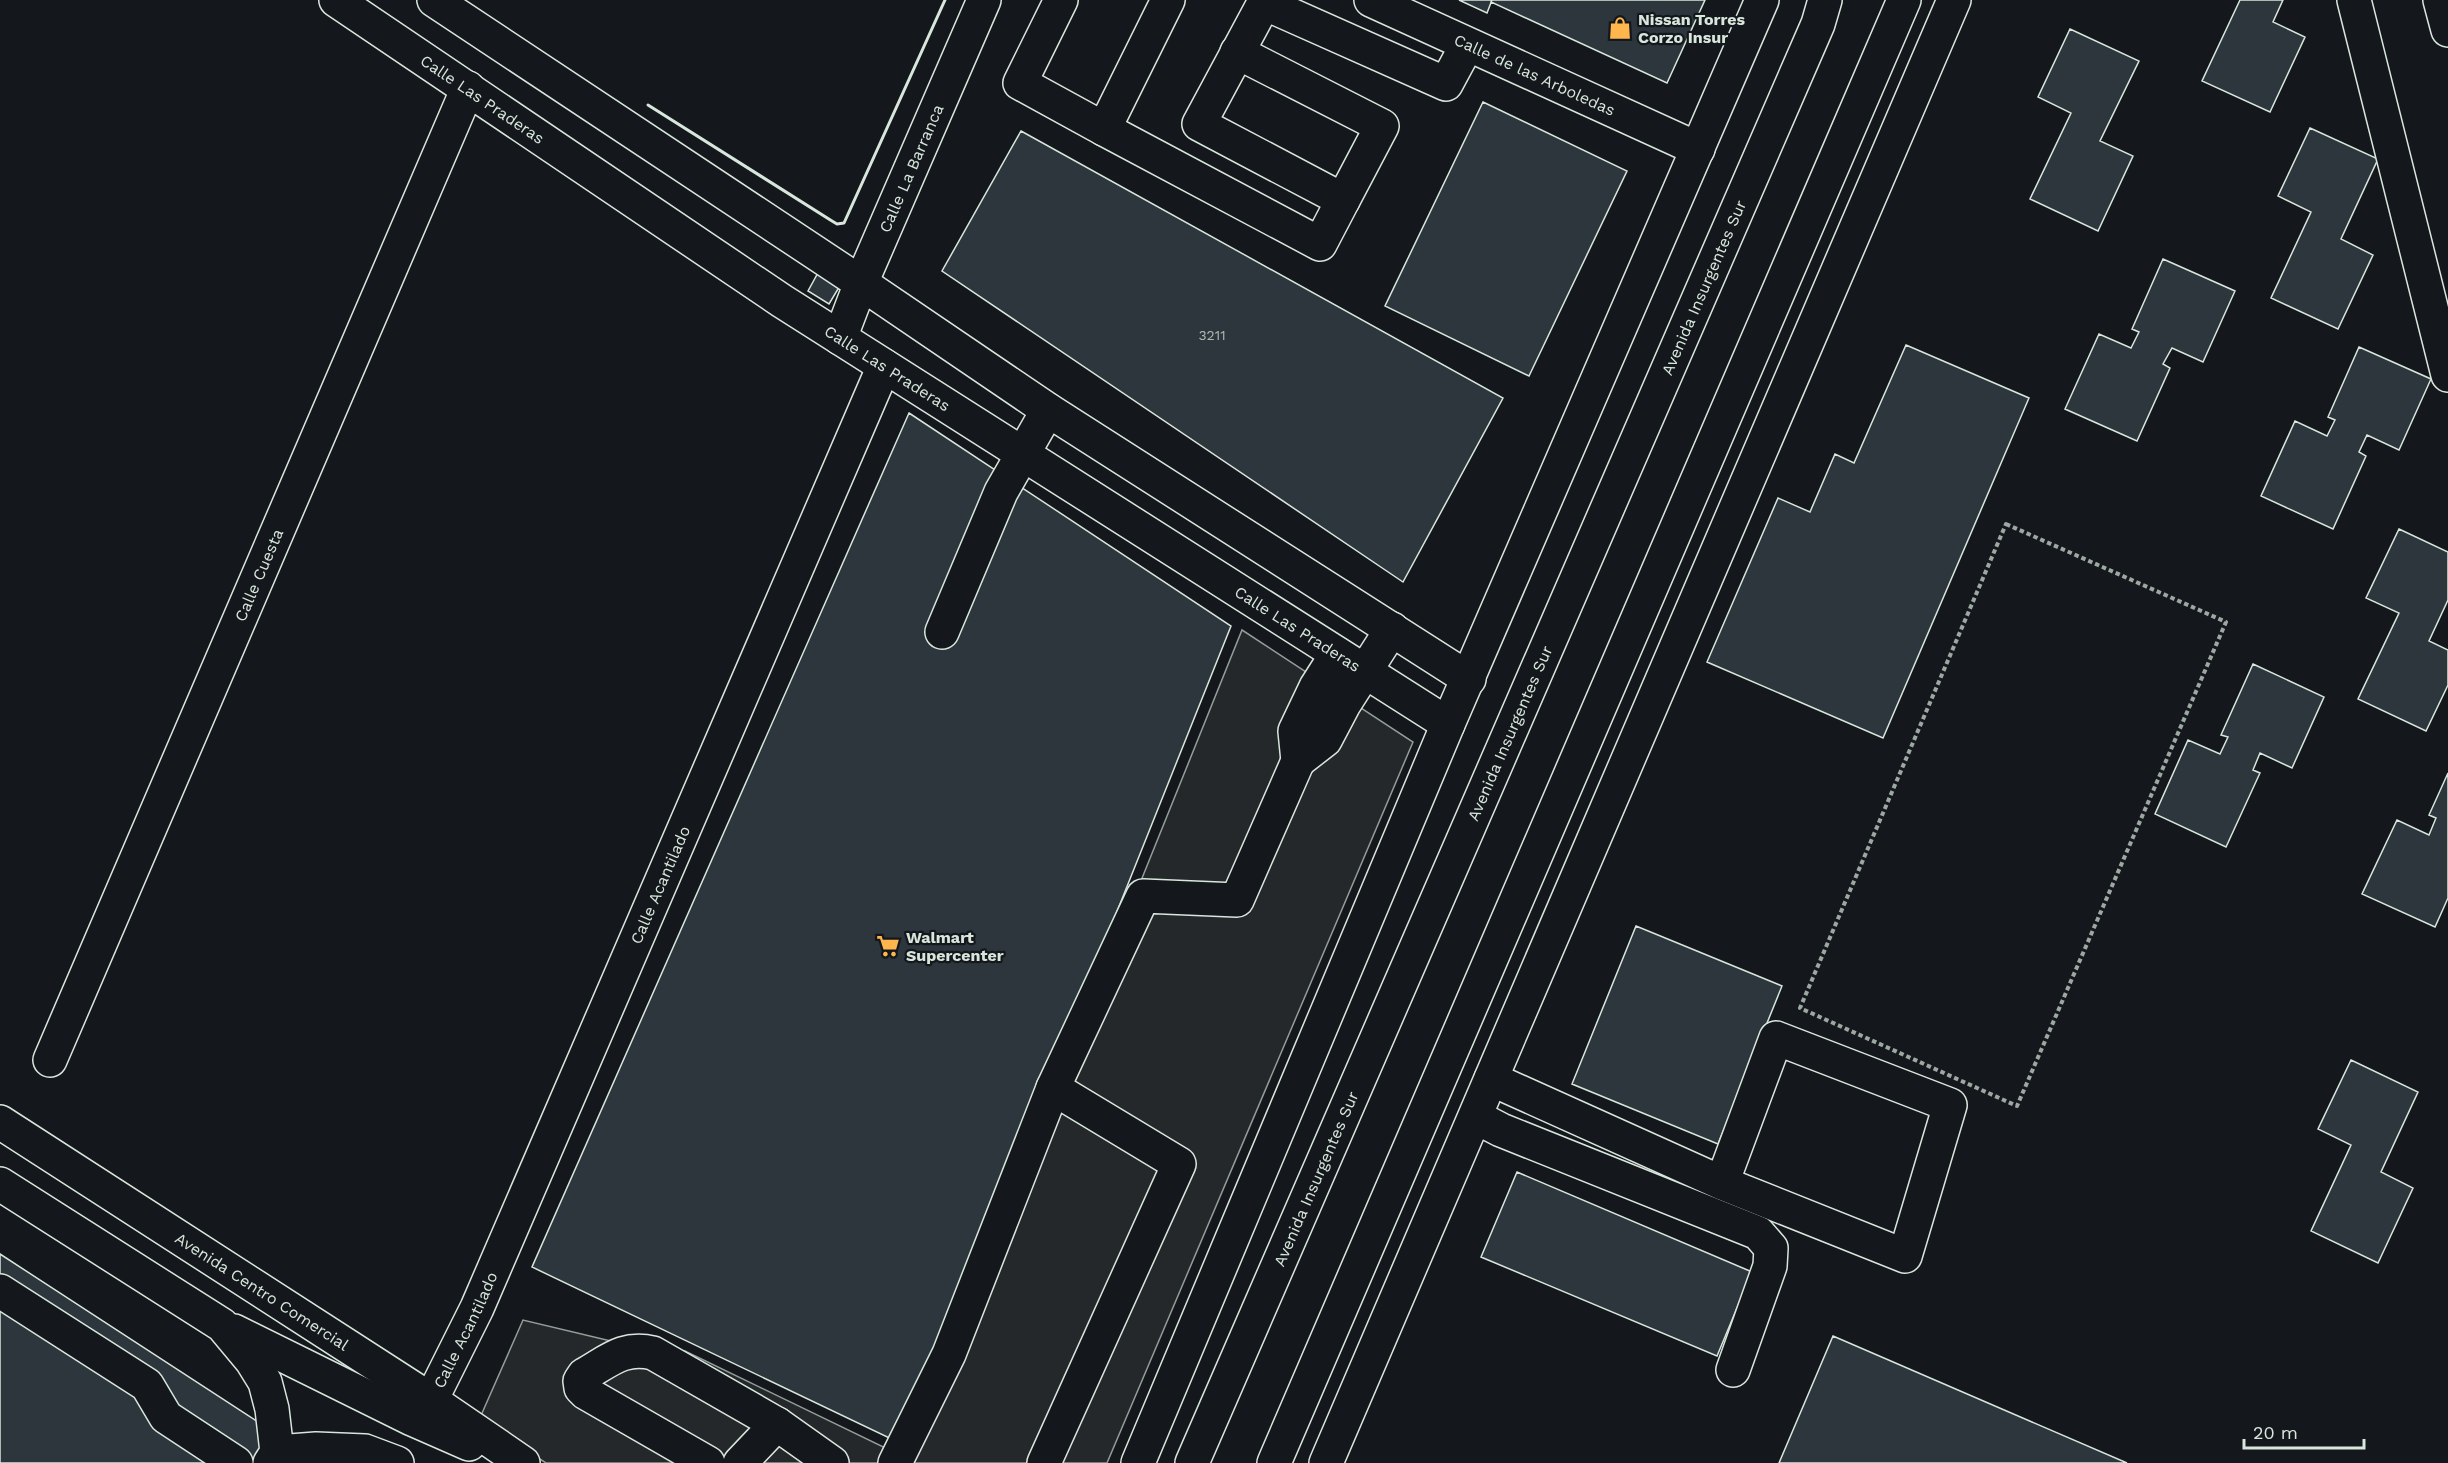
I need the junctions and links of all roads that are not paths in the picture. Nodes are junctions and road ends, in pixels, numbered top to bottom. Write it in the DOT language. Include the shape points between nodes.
graph roads {
  1 [pos="336,0"];
  2 [pos="434,0"];
  3 [pos="984,0"];
  4 [pos="1061,0"];
  5 [pos="1168,0"];
  6 [pos="1371,0"];
  7 [pos="1762,0"];
  8 [pos="1825,0"];
  9 [pos="1904,0"];
  10 [pos="1954,0"];
  11 [pos="2354,0"];
  12 [pos="2440,0"];
  13 [pos="2448,30"];
  14 [pos="1467,45"];
  15 [pos="1237,52"];
  16 [pos="468,88"];
  17 [pos="1104,129"];
  18 [pos="1698,149"];
  19 [pos="1343,200"];
  20 [pos="861,283"];
  21 [pos="840,338"];
  22 [pos="884,366"];
  23 [pos="2448,375"];
  24 [pos="1048,410"];
  25 [pos="1023,454"];
  26 [pos="1291,565"];
  27 [pos="1264,607"];
  28 [pos="1392,629"];
  29 [pos="942,632"];
  30 [pos="1337,654"];
  31 [pos="1365,671"];
  32 [pos="1469,679"];
  33 [pos="1448,724"];
  34 [pos="1298,761"];
  35 [pos="50,1060"];
  36 [pos="1491,1079"];
  37 [pos="1053,1089"];
  38 [pos="1476,1117"];
  39 [pos="0,1122"];
  40 [pos="1722,1183"];
  41 [pos="0,1184"];
  42 [pos="0,1290"];
  43 [pos="222,1325"];
  44 [pos="1733,1370"];
  45 [pos="431,1400"];
  46 [pos="777,1424"];
  47 [pos="274,1458"];
  48 [pos="236,1463"];
  49 [pos="397,1463"];
  50 [pos="514,1463"];
  51 [pos="524,1463"];
  52 [pos="708,1463"];
  53 [pos="740,1463"];
  54 [pos="832,1463"];
  55 [pos="895,1463"];
  56 [pos="1044,1463"];
  57 [pos="1138,1463"];
  58 [pos="1192,1463"];
  59 [pos="1274,1463"];
  60 [pos="1326,1463"];
  1 -- 16 [label="main road, Calle Las Praderas"];
  2 -- 20 [label="main road"];
  3 -- 20 [label="main road, Calle La Barranca"];
  4 -- 17 [label="main road" via="1020,83"];
  5 -- 17 [label="main road"];
  6 -- 14 [label="main road, Calle de las Arboledas"];
  7 -- 18 [label="main road"];
  8 -- 58 [label="main road, Avenida Insurgentes Sur" via="1818,24"];
  9 -- 59 [label="main road"];
  10 -- 36 [label="main road"];
  11 -- 23 [label="main road"];
  12 -- 13 [label="main road"];
  14 -- 15 [label="main road" via="1446,84 1264,3"];
  14 -- 18 [label="main road, Calle de las Arboledas"];
  15 -- 19 [label="main road" via="1198,124"];
  15 -- 19 [label="main road" via="1382,126"];
  16 -- 21 [label="main road, Calle Las Praderas"];
  16 -- 35 [label="main road, Calle Cuesta"];
  17 -- 19 [label="main road" via="1320,244"];
  18 -- 32 [label="main road"];
  20 -- 21 [label="main road, Calle La Barranca"];
  20 -- 24 [label="main road"];
  21 -- 22 [label="main road, Calle Las Praderas"];
  22 -- 25 [label="main road, Calle Las Praderas"];
  22 -- 45 [label="main road, Calle Acantilado" via="477,1308"];
  24 -- 25 [label="main road"];
  24 -- 26 [label="main road"];
  25 -- 27 [label="main road, Calle Las Praderas"];
  25 -- 29 [label="main road" via="1001,492"];
  26 -- 27 [label="main road"];
  26 -- 28 [label="main road"];
  27 -- 30 [label="main road, Calle Las Praderas"];
  28 -- 31 [label="main road"];
  28 -- 32 [label="main road"];
  30 -- 31 [label="main road, Calle Las Praderas"];
  30 -- 34 [label="main road" via="1295,731"];
  31 -- 33 [label="main road, Calle Las Praderas"];
  31 -- 34 [label="main road" via="1324,741"];
  32 -- 33 [label="main road"];
  33 -- 57 [label="main road"];
  34 -- 37 [label="main road" via="1237,900 1143,896"];
  36 -- 38 [label="main road"];
  36 -- 40 [label="main road"];
  37 -- 55 [label="main road" via="949,1354"];
  37 -- 56 [label="main road" via="1179,1164"];
  38 -- 44 [label="main road" via="1758,1233 1771,1248 1770,1266"];
  38 -- 60 [label="main road"];
  39 -- 45 [label="main road, Avenida Centro Comercial"];
  40 -- 40 [label="main road" via="1905,1256 1950,1105 1776,1038"];
  41 -- 43 [label="main road"];
  42 -- 48 [label="main road" via="147,1385 166,1417"];
  43 -- 47 [label="main road" via="265,1382 272,1409"];
  43 -- 50 [label="main road" via="412,1419"];
  45 -- 51 [label="main road, Avenida Centro Comercial"];
  46 -- 52 [label="main road" via="653,1353 623,1352 584,1375 580,1381 586,1394"];
  46 -- 53 [label="main road"];
  46 -- 54 [label="main road"];
  47 -- 49 [label="main road" via="316,1449 365,1451"];
}
